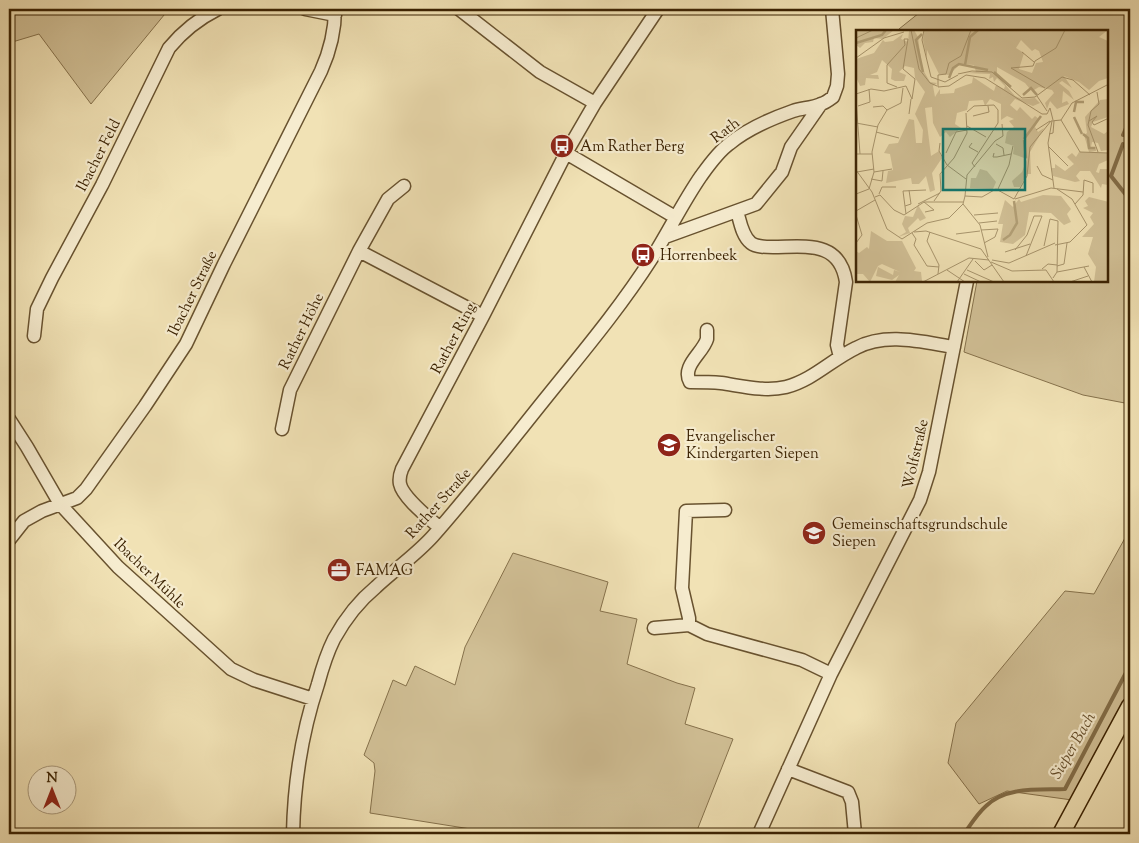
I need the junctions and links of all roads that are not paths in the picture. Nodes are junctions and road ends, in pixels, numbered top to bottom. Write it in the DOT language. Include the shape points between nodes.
graph roads {
  1 [pos="218,9"];
  2 [pos="305,9"];
  3 [pos="458,9"];
  4 [pos="658,9"];
  5 [pos="832,9"];
  6 [pos="335,12"];
  7 [pos="595,103"];
  8 [pos="821,104"];
  9 [pos="566,153"];
  10 [pos="404,186"];
  11 [pos="737,211"];
  12 [pos="675,217"];
  13 [pos="665,237"];
  14 [pos="358,251"];
  15 [pos="967,282"];
  16 [pos="483,316"];
  17 [pos="707,330"];
  18 [pos="34,336"];
  19 [pos="954,347"];
  20 [pos="840,357"];
  21 [pos="9,419"];
  22 [pos="282,429"];
  23 [pos="60,504"];
  24 [pos="725,510"];
  25 [pos="440,528"];
  26 [pos="9,540"];
  27 [pos="689,625"];
  28 [pos="654,628"];
  29 [pos="831,674"];
  30 [pos="313,699"];
  31 [pos="1130,706"];
  32 [pos="788,769"];
  33 [pos="293,834"];
  34 [pos="759,834"];
  35 [pos="855,834"];
  36 [pos="1062,834"];
  1 -- 18 [label="street, Ibacher Feld" via="192,24 170,48 37,309"];
  2 -- 6 [label="street"];
  3 -- 7 [label="street" via="540,72"];
  4 -- 7 [label="street, Rather Ring"];
  5 -- 8 [label="street" via="837,86 833,97"];
  6 -- 23 [label="street, Ibacher Straße" via="329,54 322,71 186,344 86,489 77,498"];
  7 -- 9 [label="street, Rather Ring"];
  8 -- 11 [label="street" via="790,147 782,172 773,184 756,204"];
  8 -- 12 [label="street, Rath" via="786,114 752,129 729,144 708,166"];
  9 -- 12 [label="street"];
  9 -- 16 [label="street, Rather Ring"];
  10 -- 14 [label="street, Rather Höhe" via="388,199"];
  11 -- 13 [label="street"];
  11 -- 20 [label="street" via="746,238 752,244 820,248 837,259 846,282 837,345"];
  12 -- 13 [label="street, Rather Straße"];
  13 -- 25 [label="street, Rather Straße" via="589,345"];
  14 -- 16 [label="street"];
  14 -- 22 [label="street, Rather Höhe" via="290,390"];
  15 -- 19 [label="street, Wolfstraße"];
  16 -- 25 [label="street, Rather Ring" via="400,475 403,492"];
  17 -- 20 [label="street" via="707,338 688,369 690,382 784,388 805,380"];
  19 -- 20 [label="street" via="910,340 884,340 865,344"];
  19 -- 29 [label="street, Wolfstraße" via="929,472 920,500"];
  21 -- 23 [label="street, Ibacher Mühle"];
  23 -- 26 [label="street, Ibacher Straße" via="24,520"];
  23 -- 30 [label="street, Ibacher Mühle" via="120,568 231,670"];
  24 -- 27 [label="street" via="686,511 682,588"];
  25 -- 30 [label="street, Rather Straße" via="351,613 334,639"];
  27 -- 28 [label="street"];
  27 -- 29 [label="street" via="706,634 802,660"];
  29 -- 32 [label="street, Wolfstraße"];
  30 -- 33 [label="street, Rather Straße" via="297,773"];
  31 -- 36 [label="main road"];
  32 -- 34 [label="street, Wolfstraße"];
  32 -- 35 [label="street" via="848,792"];
}
